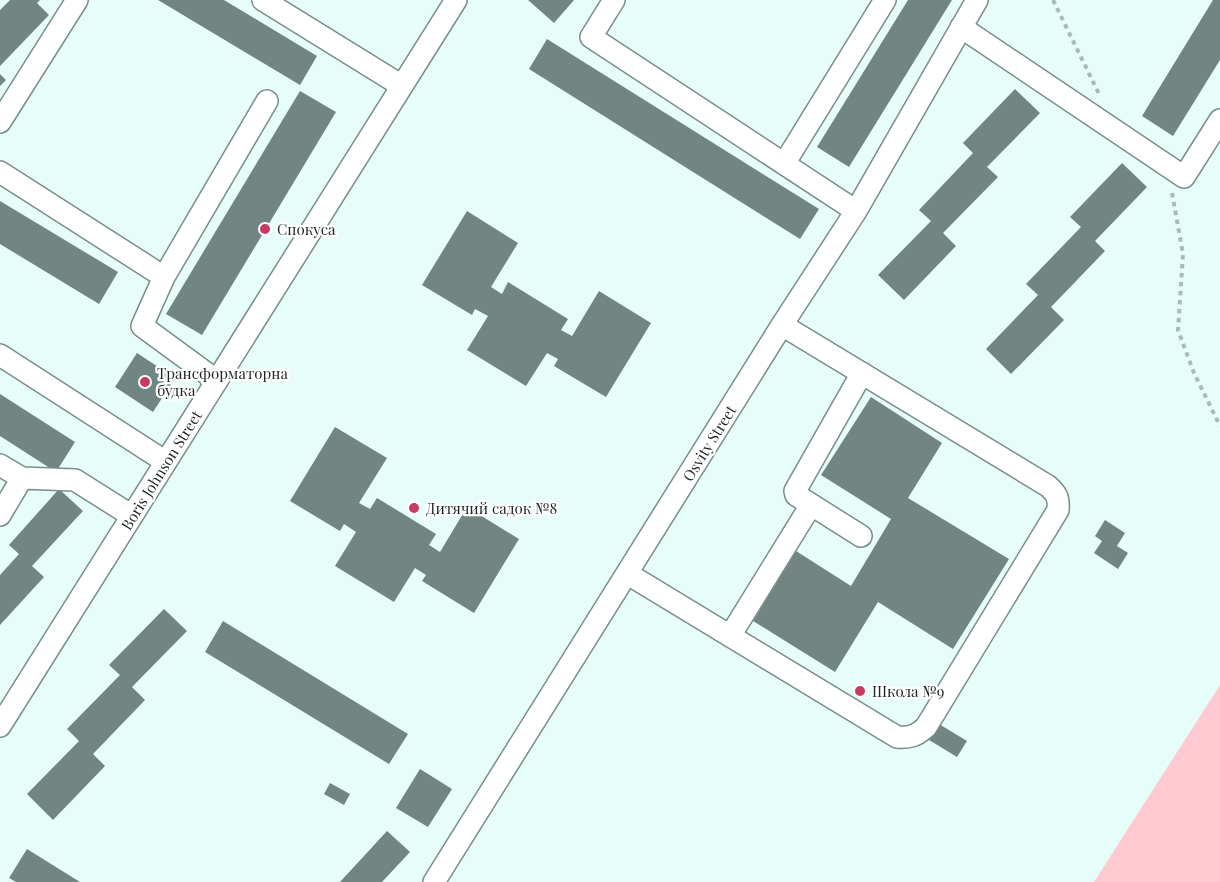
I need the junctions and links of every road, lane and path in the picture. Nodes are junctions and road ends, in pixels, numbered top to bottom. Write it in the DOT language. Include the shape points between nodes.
graph roads {
  1 [pos="77,0"];
  2 [pos="263,0"];
  3 [pos="456,0"];
  4 [pos="614,0"];
  5 [pos="885,0"];
  6 [pos="977,0"];
  7 [pos="1053,0"];
  8 [pos="961,27"];
  9 [pos="402,86"];
  10 [pos="1103,100"];
  11 [pos="267,101"];
  12 [pos="1220,120"];
  13 [pos="0,123"];
  14 [pos="784,164"];
  15 [pos="0,172"];
  16 [pos="1168,186"];
  17 [pos="856,211"];
  18 [pos="164,277"];
  19 [pos="782,325"];
  20 [pos="0,355"];
  21 [pos="862,373"];
  22 [pos="217,381"];
  23 [pos="1220,426"];
  24 [pos="166,462"];
  25 [pos="0,465"];
  26 [pos="22,478"];
  27 [pos="811,505"];
  28 [pos="0,515"];
  29 [pos="132,516"];
  30 [pos="861,536"];
  31 [pos="628,574"];
  32 [pos="730,636"];
  33 [pos="0,726"];
  34 [pos="434,882"];
  1 -- 13 [label="street"];
  2 -- 9 [label="street"];
  3 -- 9 [label="street, Boris Johnson Street"];
  4 -- 14 [label="street" via="591,37"];
  5 -- 14 [label="street"];
  6 -- 8 [label="street, Osvity Street"];
  7 -- 10 [label="path"];
  8 -- 12 [label="street" via="1184,177"];
  8 -- 17 [label="street, Osvity Street"];
  9 -- 22 [label="street, Boris Johnson Street"];
  11 -- 18 [label="street"];
  14 -- 17 [label="street"];
  15 -- 18 [label="street"];
  16 -- 23 [label="path" via="1183,254 1178,330"];
  17 -- 19 [label="street, Osvity Street"];
  18 -- 22 [label="street" via="142,326"];
  19 -- 21 [label="street"];
  19 -- 31 [label="street, Osvity Street"];
  20 -- 24 [label="street"];
  21 -- 27 [label="street" via="795,491"];
  21 -- 32 [label="street" via="1048,486 1056,493 1058,510 918,735 897,737"];
  22 -- 24 [label="street, Boris Johnson Street"];
  24 -- 29 [label="street, Boris Johnson Street"];
  25 -- 26 [label="street"];
  26 -- 28 [label="street"];
  26 -- 29 [label="street" via="75,480"];
  27 -- 30 [label="street"];
  27 -- 32 [label="street"];
  29 -- 33 [label="street, Boris Johnson Street"];
  31 -- 32 [label="street"];
  31 -- 34 [label="street, Osvity Street"];
}
